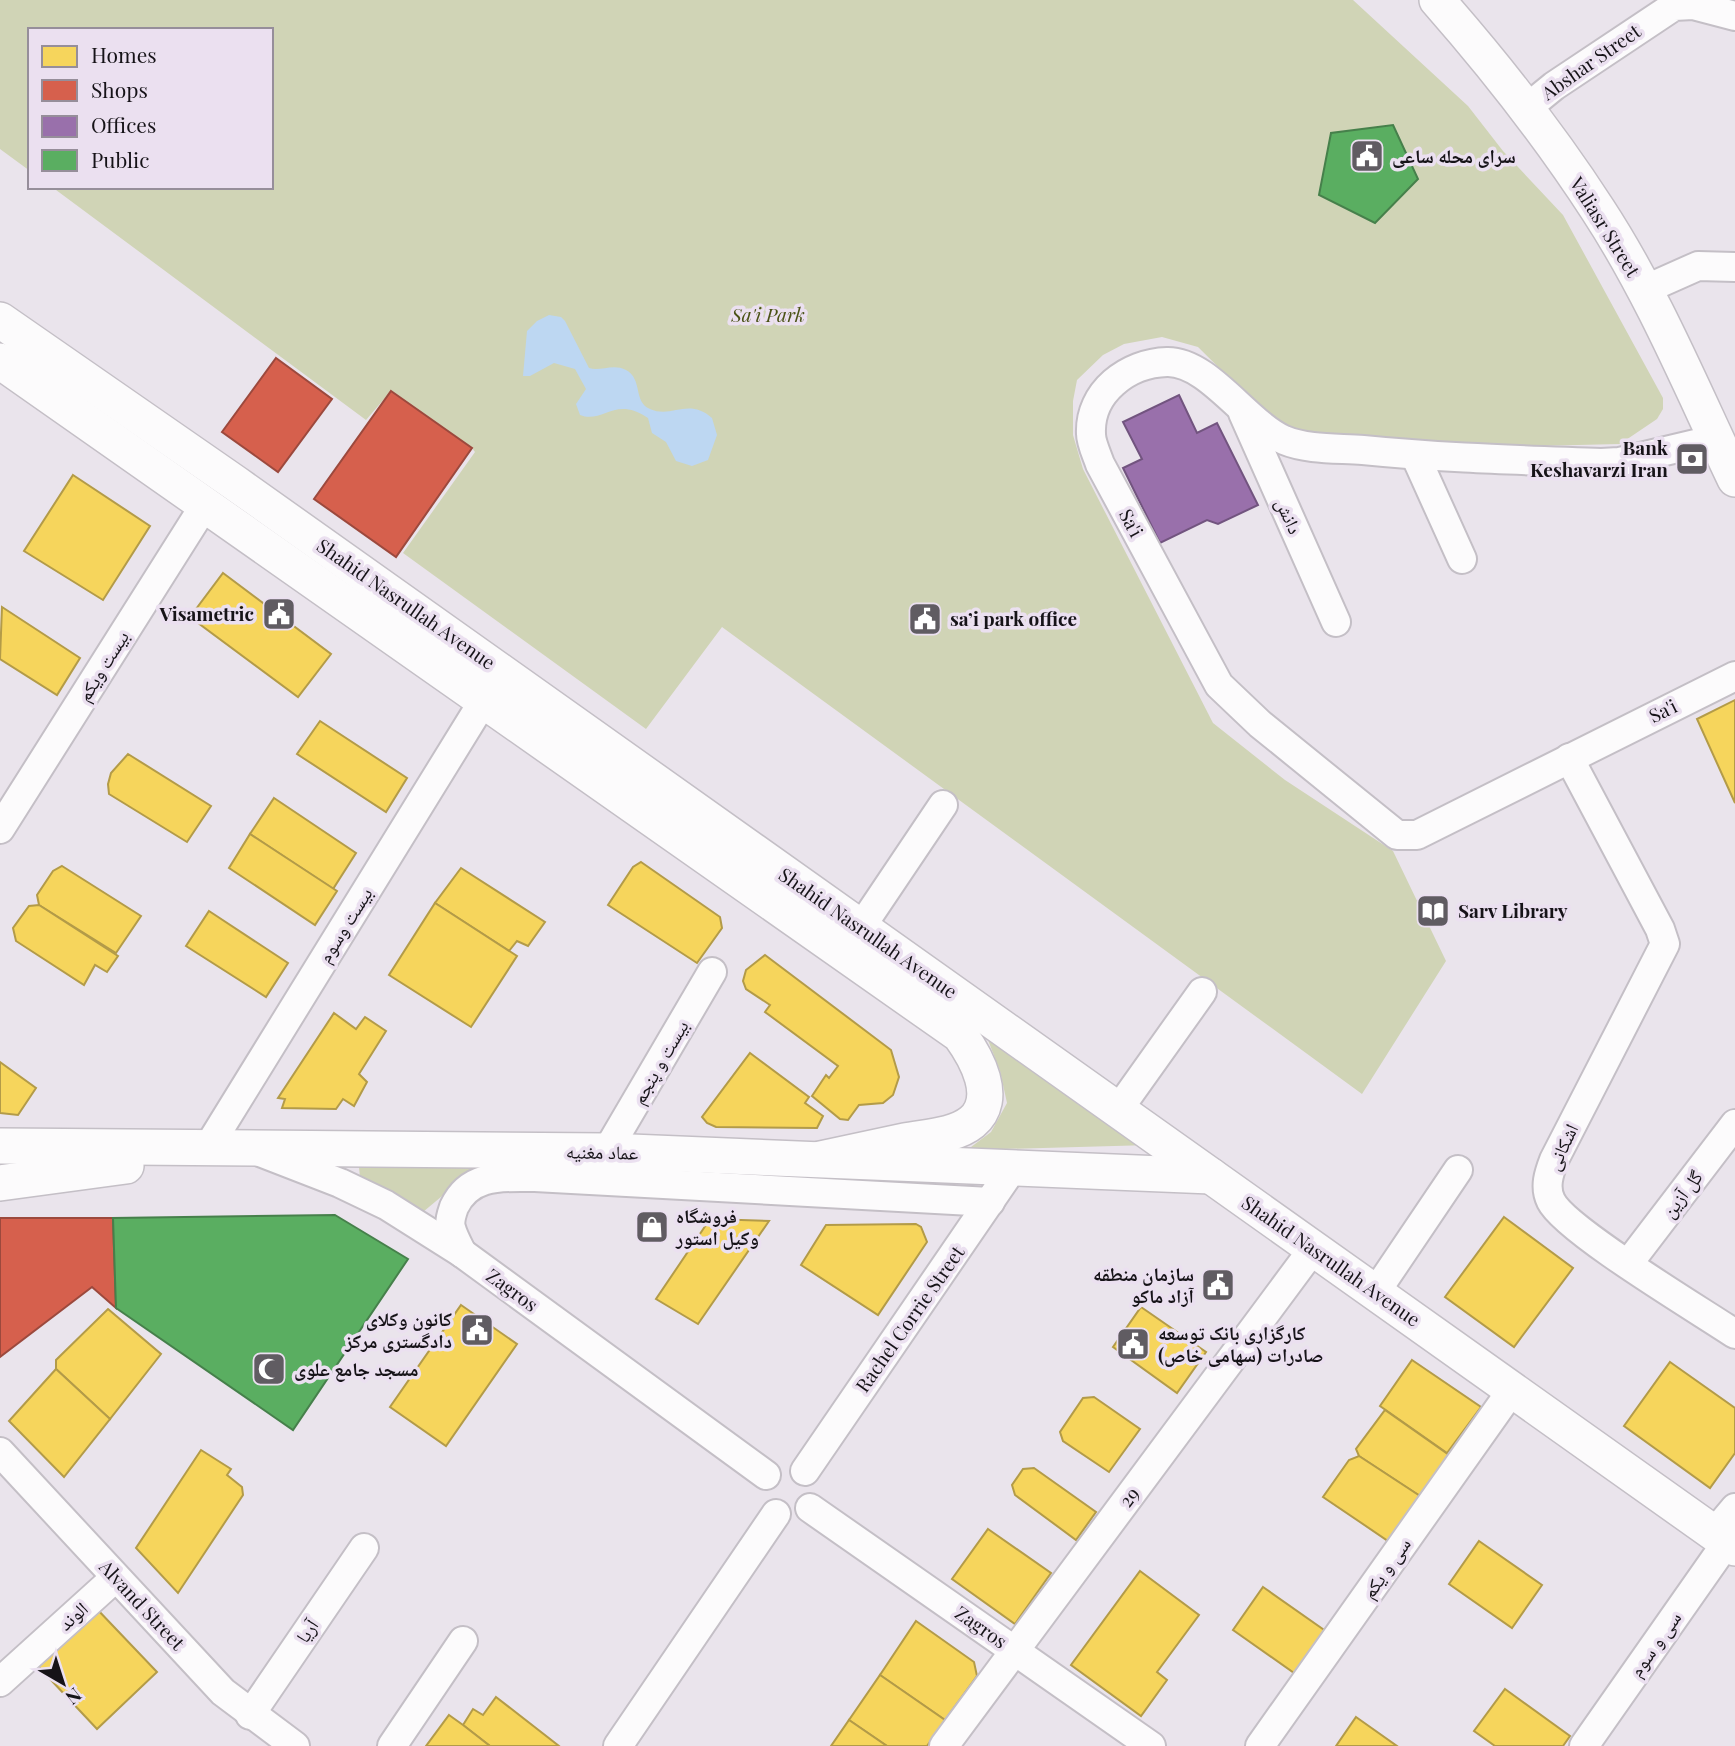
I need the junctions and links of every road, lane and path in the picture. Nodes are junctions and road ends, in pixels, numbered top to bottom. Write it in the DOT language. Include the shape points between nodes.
graph roads {
  1 [pos="1437,0"];
  2 [pos="1735,16"];
  3 [pos="1527,108"];
  4 [pos="1735,267"];
  5 [pos="1644,290"];
  6 [pos="0,320"];
  7 [pos="0,361"];
  8 [pos="1242,410"];
  9 [pos="1716,439"];
  10 [pos="1415,455"];
  11 [pos="1735,479"];
  12 [pos="206,503"];
  13 [pos="1462,559"];
  14 [pos="1336,622"];
  15 [pos="1735,676"];
  16 [pos="493,686"];
  17 [pos="1569,758"];
  18 [pos="943,805"];
  19 [pos="0,829"];
  20 [pos="770,882"];
  21 [pos="861,928"];
  22 [pos="712,972"];
  23 [pos="1202,992"];
  24 [pos="1118,1110"];
  25 [pos="1735,1124"];
  26 [pos="0,1146"];
  27 [pos="152,1149"];
  28 [pos="207,1149"];
  29 [pos="253,1150"];
  30 [pos="607,1151"];
  31 [pos="820,1159"];
  32 [pos="535,1164"];
  33 [pos="1014,1166"];
  34 [pos="1458,1170"];
  35 [pos="1211,1176"];
  36 [pos="0,1183"];
  37 [pos="990,1202"];
  38 [pos="1313,1249"];
  39 [pos="462,1253"];
  40 [pos="1628,1264"];
  41 [pos="1375,1293"];
  42 [pos="1735,1334"];
  43 [pos="1512,1390"];
  44 [pos="0,1452"];
  45 [pos="805,1471"];
  46 [pos="766,1475"];
  47 [pos="810,1508"];
  48 [pos="776,1514"];
  49 [pos="1728,1533"];
  50 [pos="364,1548"];
  51 [pos="115,1578"];
  52 [pos="463,1641"];
  53 [pos="1015,1651"];
  54 [pos="0,1682"];
  55 [pos="250,1715"];
  56 [pos="295,1746"];
  57 [pos="392,1746"];
  58 [pos="618,1746"];
  59 [pos="944,1746"];
  60 [pos="1151,1746"];
  61 [pos="1260,1746"];
  62 [pos="1584,1746"];
  1 -- 3 [label="main road, Valiasr Street"];
  2 -- 3 [label="street, Abshar Street" via="1693,5 1674,6"];
  3 -- 5 [label="main road, Valiasr Street" via="1599,211"];
  4 -- 5 [label="street" via="1698,266"];
  5 -- 9 [label="main road, Valiasr Street"];
  6 -- 16 [label="main road, Shahid Nasrullah Avenue"];
  7 -- 12 [label="main road, Shahid Nasrullah Avenue"];
  8 -- 10 [label="street, Sa'i" via="1264,429 1297,444"];
  8 -- 14 [label="street, دانش"];
  8 -- 17 [label="street, Sa'i" via="1192,368 1169,362 1141,366 1111,382 1096,407 1091,434 1100,464 1219,685 1235,703 1391,833 1403,838"];
  9 -- 10 [label="street, Sa'i" via="1619,462"];
  9 -- 11 [label="main road, Valiasr Street"];
  10 -- 13 [label="street"];
  12 -- 16 [label="main road, Shahid Nasrullah Avenue"];
  12 -- 19 [label="street, بیست ویکم"];
  15 -- 17 [label="street, Sa'i"];
  16 -- 20 [label="main road, Shahid Nasrullah Avenue"];
  16 -- 28 [label="street, بیست وسوم"];
  17 -- 40 [label="street, اشکانی" via="1665,944 1554,1160 1547,1182 1555,1208"];
  18 -- 21 [label="street"];
  20 -- 21 [label="main road, Shahid Nasrullah Avenue"];
  20 -- 31 [label="main road, Shahid Nasrullah Avenue" via="960,1034 979,1066 984,1087 982,1105 972,1122 947,1133"];
  21 -- 24 [label="main road, Shahid Nasrullah Avenue"];
  22 -- 30 [label="street, بیست و پنجم"];
  23 -- 24 [label="street"];
  24 -- 35 [label="main road, Shahid Nasrullah Avenue"];
  25 -- 40 [label="street, گل آزین"];
  26 -- 27 [label="main road, عماد مغنیه"];
  27 -- 28 [label="main road, عماد مغنیه"];
  27 -- 36 [label="main road" via="127,1166"];
  28 -- 29 [label="main road, عماد مغنیه"];
  29 -- 32 [label="main road, عماد مغنیه"];
  29 -- 39 [label="street, Zagros" via="360,1192"];
  30 -- 31 [label="main road, عماد مغنیه"];
  30 -- 32 [label="main road, عماد مغنیه"];
  31 -- 33 [label="main road, عماد مغنیه"];
  32 -- 37 [label="street, عماد مغنیه"];
  32 -- 39 [label="street, عماد مغنیه" via="470,1186 458,1198 450,1226"];
  33 -- 35 [label="main road, عماد مغنیه"];
  33 -- 37 [label="street, Rachel Corrie Street"];
  34 -- 41 [label="street"];
  35 -- 38 [label="main road, Shahid Nasrullah Avenue"];
  37 -- 45 [label="street, Rachel Corrie Street"];
  38 -- 41 [label="main road, Shahid Nasrullah Avenue"];
  38 -- 53 [label="street, 29"];
  39 -- 46 [label="street, Zagros"];
  40 -- 42 [label="street, اشکانی"];
  41 -- 43 [label="main road, Shahid Nasrullah Avenue"];
  43 -- 49 [label="main road, Shahid Nasrullah Avenue"];
  43 -- 61 [label="street, سی و یکم"];
  44 -- 51 [label="street, Alvand Street"];
  45 -- 46 [label="street"];
  45 -- 47 [label="street"];
  46 -- 48 [label="street"];
  47 -- 48 [label="street"];
  47 -- 53 [label="street, Zagros"];
  48 -- 58 [label="street"];
  49 -- 62 [label="street, سی و سوم"];
  50 -- 55 [label="street, آریا"];
  51 -- 54 [label="street, الوند"];
  51 -- 55 [label="street, Alvand Street"];
  52 -- 57 [label="street"];
  53 -- 59 [label="street, 29"];
  53 -- 60 [label="street, Zagros"];
  55 -- 56 [label="street, Alvand Street"];
}
